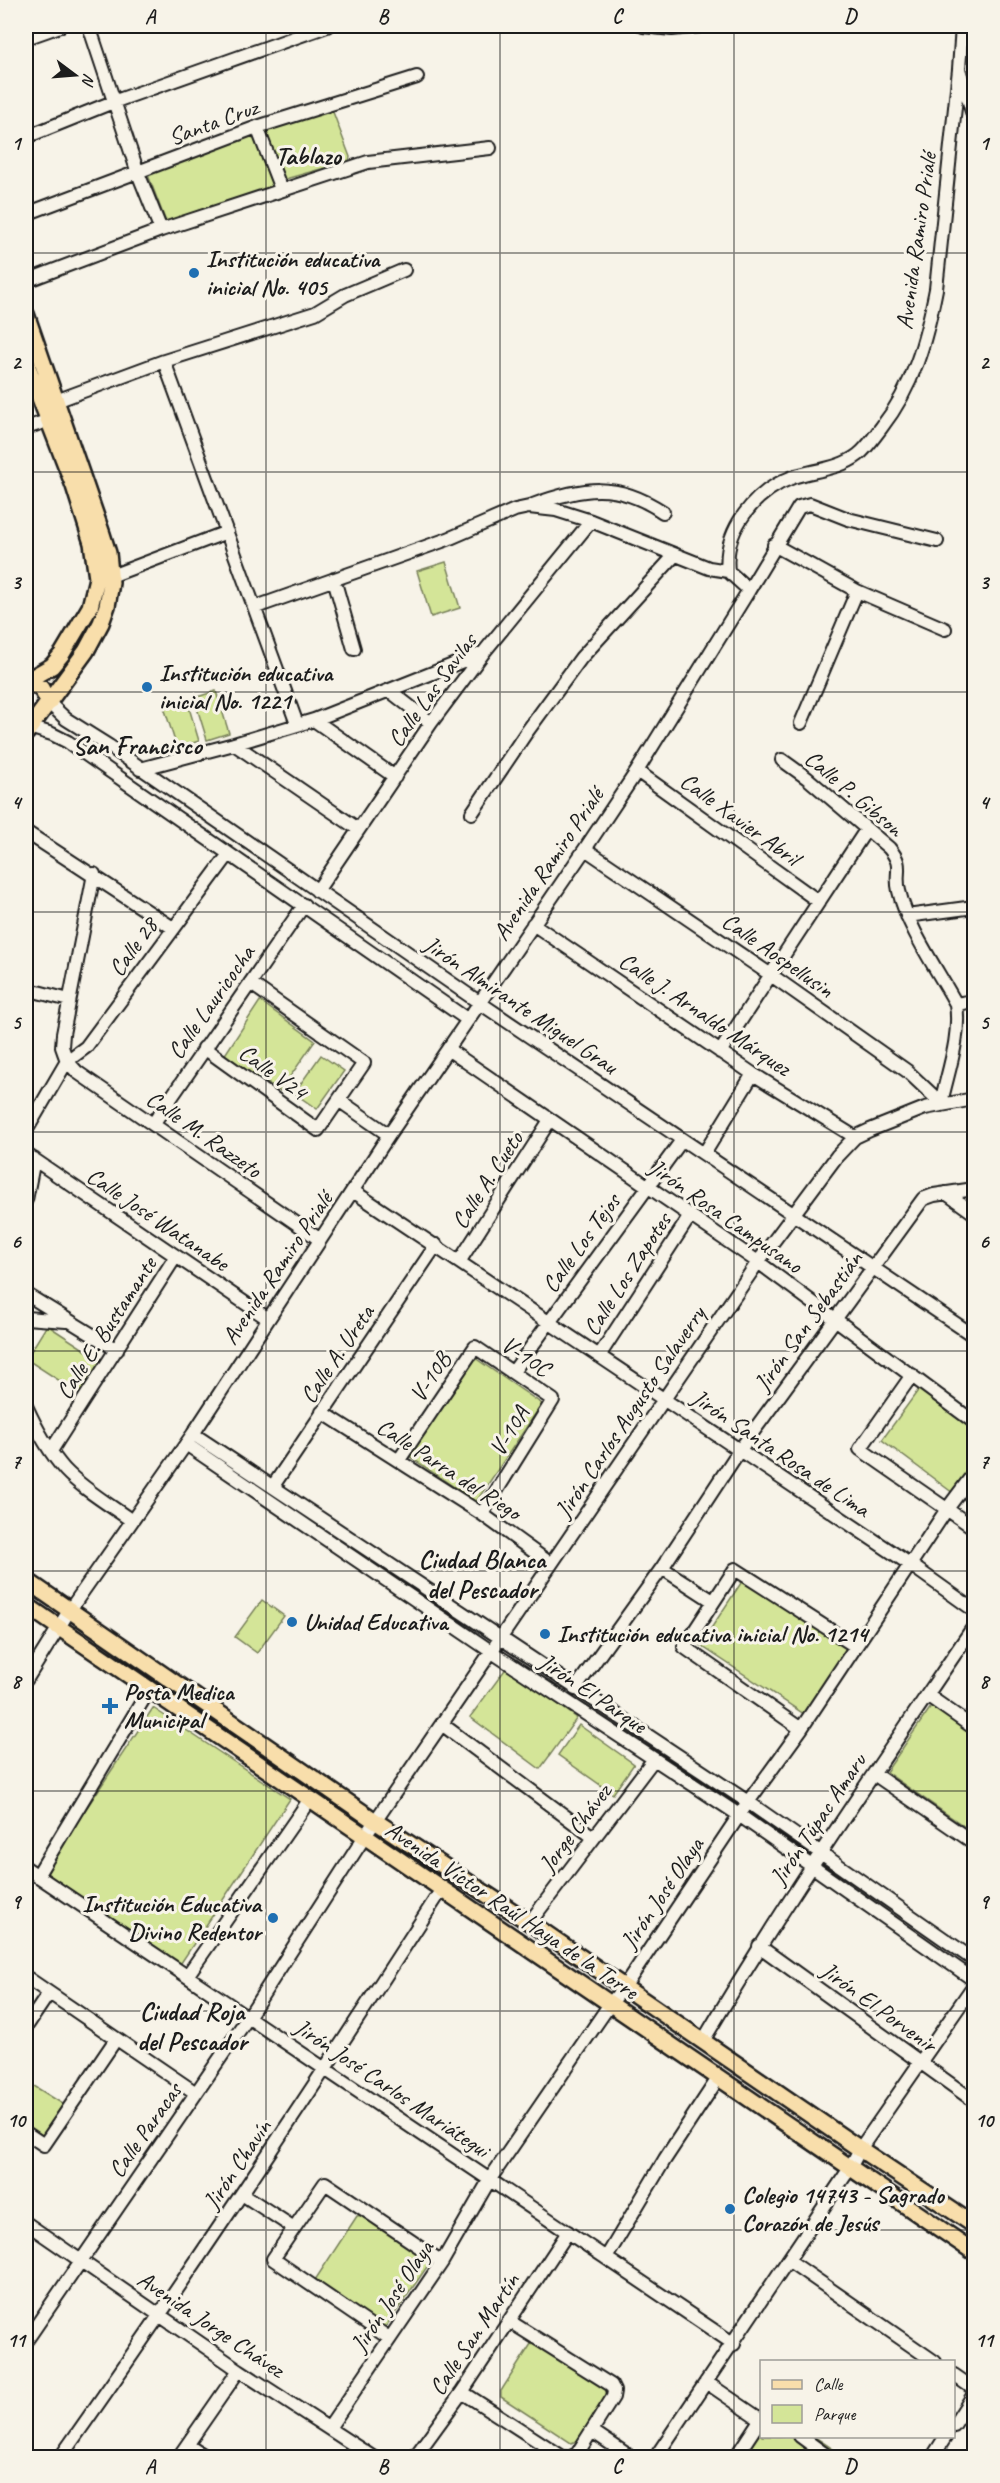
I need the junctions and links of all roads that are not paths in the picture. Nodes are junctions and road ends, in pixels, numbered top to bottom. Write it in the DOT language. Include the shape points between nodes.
graph roads {
  1 [pos="60,26"];
  2 [pos="89,26"];
  3 [pos="643,26"];
  4 [pos="701,26"];
  5 [pos="962,26"];
  6 [pos="320,27"];
  7 [pos="26,38"];
  8 [pos="959,69"];
  9 [pos="417,77"];
  10 [pos="113,102"];
  11 [pos="975,118"];
  12 [pos="257,128"];
  13 [pos="26,137"];
  14 [pos="490,148"];
  15 [pos="138,173"];
  16 [pos="281,189"];
  17 [pos="26,214"];
  18 [pos="161,230"];
  19 [pos="404,270"];
  20 [pos="26,281"];
  21 [pos="26,314"];
  22 [pos="164,361"];
  23 [pos="26,362"];
  24 [pos="56,401"];
  25 [pos="47,421"];
  26 [pos="26,428"];
  27 [pos="529,507"];
  28 [pos="663,512"];
  29 [pos="591,521"];
  30 [pos="227,532"];
  31 [pos="937,541"];
  32 [pos="774,545"];
  33 [pos="675,555"];
  34 [pos="728,571"];
  35 [pos="111,576"];
  36 [pos="334,579"];
  37 [pos="749,590"];
  38 [pos="857,591"];
  39 [pos="256,607"];
  40 [pos="945,629"];
  41 [pos="354,649"];
  42 [pos="484,652"];
  43 [pos="26,682"];
  44 [pos="390,691"];
  45 [pos="49,703"];
  46 [pos="314,720"];
  47 [pos="431,723"];
  48 [pos="801,723"];
  49 [pos="297,724"];
  50 [pos="27,728"];
  51 [pos="234,744"];
  52 [pos="782,760"];
  53 [pos="140,769"];
  54 [pos="637,771"];
  55 [pos="395,777"];
  56 [pos="472,813"];
  57 [pos="358,830"];
  58 [pos="866,830"];
  59 [pos="26,832"];
  60 [pos="585,849"];
  61 [pos="229,854"];
  62 [pos="94,874"];
  63 [pos="317,891"];
  64 [pos="818,901"];
  65 [pos="304,905"];
  66 [pos="975,907"];
  67 [pos="908,916"];
  68 [pos="533,924"];
  69 [pos="173,928"];
  70 [pos="771,975"];
  71 [pos="250,983"];
  72 [pos="26,989"];
  73 [pos="69,1000"];
  74 [pos="975,1001"];
  75 [pos="480,1003"];
  76 [pos="956,1004"];
  77 [pos="468,1020"];
  78 [pos="204,1048"];
  79 [pos="449,1050"];
  80 [pos="720,1052"];
  81 [pos="67,1061"];
  82 [pos="753,1074"];
  83 [pos="975,1099"];
  84 [pos="340,1101"];
  85 [pos="940,1103"];
  86 [pos="550,1120"];
  87 [pos="153,1124"];
  88 [pos="26,1131"];
  89 [pos="389,1135"];
  90 [pos="855,1137"];
  91 [pos="682,1140"];
  92 [pos="704,1154"];
  93 [pos="30,1157"];
  94 [pos="649,1186"];
  95 [pos="975,1189"];
  96 [pos="353,1191"];
  97 [pos="946,1193"];
  98 [pos="26,1200"];
  99 [pos="975,1213"];
  100 [pos="795,1214"];
  101 [pos="690,1216"];
  102 [pos="319,1239"];
  103 [pos="436,1245"];
  104 [pos="176,1256"];
  105 [pos="459,1262"];
  106 [pos="758,1262"];
  107 [pos="873,1266"];
  108 [pos="26,1294"];
  109 [pos="26,1318"];
  110 [pos="267,1318"];
  111 [pos="834,1320"];
  112 [pos="70,1321"];
  113 [pos="548,1322"];
  114 [pos="975,1336"];
  115 [pos="475,1347"];
  116 [pos="117,1350"];
  117 [pos="599,1356"];
  118 [pos="513,1372"];
  119 [pos="912,1375"];
  120 [pos="553,1400"];
  121 [pos="665,1400"];
  122 [pos="26,1406"];
  123 [pos="322,1412"];
  124 [pos="975,1422"];
  125 [pos="189,1439"];
  126 [pos="51,1451"];
  127 [pos="739,1451"];
  128 [pos="399,1460"];
  129 [pos="975,1473"];
  130 [pos="273,1486"];
  131 [pos="947,1509"];
  132 [pos="482,1514"];
  133 [pos="132,1521"];
  134 [pos="975,1528"];
  135 [pos="551,1564"];
  136 [pos="911,1565"];
  137 [pos="662,1568"];
  138 [pos="26,1580"];
  139 [pos="713,1601"];
  140 [pos="26,1605"];
  141 [pos="975,1610"];
  142 [pos="69,1611"];
  143 [pos="975,1626"];
  144 [pos="58,1628"];
  145 [pos="500,1640"];
  146 [pos="855,1646"];
  147 [pos="492,1652"];
  148 [pos="26,1680"];
  149 [pos="575,1689"];
  150 [pos="149,1690"];
  151 [pos="927,1695"];
  152 [pos="442,1725"];
  153 [pos="975,1728"];
  154 [pos="801,1729"];
  155 [pos="654,1759"];
  156 [pos="874,1774"];
  157 [pos="310,1800"];
  158 [pos="748,1802"];
  159 [pos="739,1815"];
  160 [pos="375,1821"];
  161 [pos="365,1836"];
  162 [pos="593,1837"];
  163 [pos="975,1843"];
  164 [pos="820,1852"];
  165 [pos="812,1865"];
  166 [pos="26,1868"];
  167 [pos="37,1876"];
  168 [pos="442,1889"];
  169 [pos="530,1922"];
  170 [pos="759,1946"];
  171 [pos="975,1960"];
  172 [pos="187,1976"];
  173 [pos="26,1977"];
  174 [pos="625,1986"];
  175 [pos="973,1988"];
  176 [pos="49,1993"];
  177 [pos="610,2004"];
  178 [pos="249,2016"];
  179 [pos="26,2027"];
  180 [pos="116,2039"];
  181 [pos="704,2041"];
  182 [pos="921,2064"];
  183 [pos="327,2069"];
  184 [pos="719,2077"];
  185 [pos="196,2093"];
  186 [pos="975,2101"];
  187 [pos="26,2133"];
  188 [pos="860,2149"];
  189 [pos="850,2168"];
  190 [pos="490,2179"];
  191 [pos="242,2194"];
  192 [pos="26,2223"];
  193 [pos="975,2225"];
  194 [pos="294,2228"];
  195 [pos="568,2232"];
  196 [pos="975,2252"];
  197 [pos="606,2258"];
  198 [pos="788,2260"];
  199 [pos="80,2261"];
  200 [pos="442,2262"];
  201 [pos="161,2315"];
  202 [pos="509,2321"];
  203 [pos="389,2338"];
  204 [pos="26,2341"];
  205 [pos="734,2344"];
  206 [pos="933,2360"];
  207 [pos="239,2370"];
  208 [pos="955,2376"];
  209 [pos="706,2382"];
  210 [pos="975,2389"];
  211 [pos="462,2392"];
  212 [pos="975,2394"];
  213 [pos="760,2417"];
  214 [pos="760,2420"];
  215 [pos="955,2424"];
  216 [pos="329,2428"];
  217 [pos="592,2431"];
  218 [pos="803,2438"];
  219 [pos="945,2438"];
  220 [pos="187,2445"];
  221 [pos="572,2456"];
  222 [pos="60,2457"];
  223 [pos="178,2457"];
  224 [pos="207,2457"];
  225 [pos="374,2457"];
  226 [pos="414,2457"];
  227 [pos="632,2457"];
  228 [pos="655,2457"];
  229 [pos="735,2457"];
  230 [pos="830,2457"];
  231 [pos="932,2457"];
  1 -- 7 [label="street"];
  2 -- 10 [label="street"];
  3 -- 4 [label="street"];
  5 -- 8 [label="street, Avenida Ramiro Prialé"];
  6 -- 10 [label="street"];
  8 -- 11 [label="street"];
  8 -- 34 [label="street, Avenida Ramiro Prialé" via="936,289 906,393 857,456 792,478 752,505 734,530 726,556"];
  9 -- 12 [label="street, Santa Cruz"];
  10 -- 13 [label="street"];
  10 -- 15 [label="street"];
  12 -- 15 [label="street, Santa Cruz"];
  12 -- 16 [label="street"];
  14 -- 16 [label="street" via="368,162"];
  15 -- 17 [label="street, Santa Cruz"];
  15 -- 18 [label="street"];
  16 -- 18 [label="street"];
  18 -- 20 [label="street"];
  19 -- 22 [label="street" via="315,314"];
  21 -- 24 [label="main road"];
  22 -- 24 [label="street"];
  22 -- 30 [label="street"];
  23 -- 25 [label="main road"];
  24 -- 35 [label="main road" via="102,534"];
  25 -- 26 [label="street"];
  25 -- 43 [label="main road" via="74,486 92,543 97,578 90,607 63,654"];
  27 -- 28 [label="street" via="569,493 603,490 634,495"];
  27 -- 29 [label="street" via="556,510"];
  27 -- 36 [label="street"];
  29 -- 33 [label="street"];
  29 -- 42 [label="street, Calle Las Savilas"];
  30 -- 35 [label="street"];
  30 -- 39 [label="street"];
  31 -- 32 [label="street, Avenida Ramiro Prialé" via="848,519 810,504 799,507"];
  32 -- 37 [label="street, Avenida Ramiro Prialé"];
  32 -- 38 [label="street"];
  33 -- 34 [label="street"];
  33 -- 56 [label="street" via="581,658"];
  34 -- 37 [label="street"];
  35 -- 45 [label="main road" via="107,606 94,638"];
  36 -- 39 [label="street"];
  36 -- 41 [label="street"];
  37 -- 54 [label="street, Avenida Ramiro Prialé"];
  38 -- 40 [label="street"];
  38 -- 48 [label="street"];
  39 -- 49 [label="street"];
  42 -- 44 [label="street"];
  42 -- 47 [label="street, Calle Las Savilas"];
  43 -- 45 [label="main road" via="41,688"];
  44 -- 46 [label="street"];
  44 -- 47 [label="street"];
  45 -- 50 [label="main road"];
  45 -- 53 [label="street, Jirón Almirante Miguel Grau"];
  46 -- 49 [label="street"];
  46 -- 55 [label="street"];
  47 -- 55 [label="street, Calle Las Savilas"];
  49 -- 51 [label="street"];
  50 -- 61 [label="street, Jirón Almirante Miguel Grau" via="68,742"];
  51 -- 53 [label="street"];
  51 -- 57 [label="street"];
  52 -- 58 [label="street, Calle P. Gibson"];
  53 -- 63 [label="street, Jirón Almirante Miguel Grau"];
  54 -- 60 [label="street, Avenida Ramiro Prialé"];
  54 -- 64 [label="street, Calle Xavier Abril"];
  55 -- 57 [label="street, Calle Las Savilas"];
  57 -- 63 [label="street, Calle Las Savilas"];
  58 -- 64 [label="street"];
  58 -- 67 [label="street, Calle P. Gibson" via="898,859 899,890"];
  59 -- 62 [label="street"];
  60 -- 68 [label="street, Avenida Ramiro Prialé"];
  60 -- 70 [label="street, Calle Aospellusin"];
  61 -- 65 [label="street, Jirón Almirante Miguel Grau"];
  61 -- 69 [label="street, Calle 28"];
  62 -- 69 [label="street"];
  62 -- 73 [label="street"];
  63 -- 75 [label="street, Jirón Almirante Miguel Grau"];
  64 -- 70 [label="street"];
  65 -- 71 [label="street, Calle Lauricocha"];
  65 -- 77 [label="street, Jirón Almirante Miguel Grau"];
  66 -- 67 [label="street"];
  67 -- 76 [label="street"];
  68 -- 75 [label="street, Avenida Ramiro Prialé"];
  68 -- 80 [label="street, Calle J. Arnaldo Márquez"];
  69 -- 81 [label="street, Calle 28" via="86,1047"];
  70 -- 80 [label="street"];
  70 -- 85 [label="street, Calle Aospellusin" via="907,1071"];
  71 -- 78 [label="street, Calle Lauricocha"];
  71 -- 84 [label="street" via="364,1063"];
  72 -- 73 [label="street"];
  73 -- 81 [label="street" via="63,1041"];
  74 -- 76 [label="street"];
  75 -- 77 [label="street, Avenida Ramiro Prialé"];
  75 -- 91 [label="street, Jirón Almirante Miguel Grau"];
  76 -- 85 [label="street" via="957,1034"];
  77 -- 79 [label="street, Avenida Ramiro Prialé"];
  78 -- 84 [label="street, Calle V24" via="318,1130"];
  78 -- 87 [label="street, Calle Lauricocha"];
  79 -- 86 [label="street, Jirón Rosa Campusano"];
  79 -- 89 [label="street, Avenida Ramiro Prialé"];
  80 -- 82 [label="street, Calle J. Arnaldo Márquez"];
  81 -- 87 [label="street, Calle M. Razzeto"];
  81 -- 88 [label="street, Calle 28"];
  82 -- 90 [label="street, Calle J. Arnaldo Márquez"];
  82 -- 92 [label="street"];
  83 -- 85 [label="street, Jirón Carlos Augusto Salaverry"];
  84 -- 89 [label="street"];
  85 -- 90 [label="street, Jirón Carlos Augusto Salaverry"];
  86 -- 94 [label="street, Jirón Rosa Campusano"];
  86 -- 105 [label="street, Calle A. Cueto"];
  87 -- 102 [label="street, Calle M. Razzeto"];
  89 -- 96 [label="street, Avenida Ramiro Prialé"];
  90 -- 100 [label="street, Jirón Carlos Augusto Salaverry"];
  91 -- 92 [label="street, Jirón Almirante Miguel Grau"];
  91 -- 94 [label="street, Calle Los Tejos"];
  92 -- 100 [label="street, Jirón Almirante Miguel Grau"];
  93 -- 98 [label="street"];
  93 -- 104 [label="street, Calle José Watanabe"];
  94 -- 101 [label="street, Jirón Rosa Campusano"];
  94 -- 113 [label="street, Calle Los Tejos"];
  95 -- 97 [label="street, Jirón San Sebastián"];
  96 -- 102 [label="street, Avenida Ramiro Prialé"];
  96 -- 103 [label="street, Jirón Santa Rosa de Lima"];
  97 -- 99 [label="street"];
  97 -- 107 [label="street, Jirón San Sebastián" via="923,1199"];
  100 -- 106 [label="street, Jirón Carlos Augusto Salaverry"];
  100 -- 107 [label="street, Jirón Almirante Miguel Grau"];
  101 -- 106 [label="street, Jirón Rosa Campusano"];
  101 -- 117 [label="street, Calle Los Zapotes"];
  102 -- 110 [label="street, Avenida Ramiro Prialé"];
  103 -- 105 [label="street, Jirón Santa Rosa de Lima"];
  103 -- 123 [label="street, Calle A. Ureta"];
  104 -- 110 [label="street, Calle José Watanabe"];
  104 -- 116 [label="street, Calle E. Bustamante"];
  105 -- 113 [label="street, Jirón Santa Rosa de Lima"];
  106 -- 111 [label="street, Jirón Rosa Campusano"];
  106 -- 121 [label="street, Jirón Carlos Augusto Salaverry"];
  107 -- 111 [label="street, Jirón San Sebastián"];
  107 -- 114 [label="street, Jirón Almirante Miguel Grau"];
  108 -- 112 [label="street"];
  109 -- 112 [label="street"];
  110 -- 125 [label="street, Avenida Ramiro Prialé"];
  111 -- 119 [label="street, Jirón Rosa Campusano"];
  111 -- 127 [label="street, Jirón San Sebastián"];
  112 -- 116 [label="street"];
  113 -- 117 [label="street, Jirón Santa Rosa de Lima"];
  113 -- 118 [label="street, Calle Los Tejos"];
  115 -- 118 [label="street, V-10C"];
  115 -- 128 [label="street, V-10B"];
  116 -- 126 [label="street, Calle E. Bustamante"];
  117 -- 121 [label="street, Jirón Santa Rosa de Lima"];
  118 -- 120 [label="street, V-10C"];
  119 -- 124 [label="street, Jirón Rosa Campusano"];
  119 -- 131 [label="street" via="860,1449"];
  120 -- 132 [label="street, V-10A"];
  121 -- 127 [label="street, Jirón Santa Rosa de Lima"];
  121 -- 135 [label="street, Jirón Carlos Augusto Salaverry"];
  122 -- 126 [label="street"];
  123 -- 128 [label="street, Calle Parra del Riego"];
  123 -- 130 [label="street, Calle A. Ureta"];
  125 -- 130 [label="street, Jirón El Parque"];
  125 -- 133 [label="street, Avenida Ramiro Prialé"];
  125 -- 147 [label="street, Jirón El Parque"];
  126 -- 133 [label="street" via="77,1481"];
  127 -- 136 [label="street, Jirón Santa Rosa de Lima"];
  127 -- 137 [label="street, Jirón San Sebastián"];
  128 -- 132 [label="street, Calle Parra del Riego"];
  129 -- 131 [label="street, Jirón José Olaya"];
  130 -- 145 [label="street, Jirón El Parque"];
  131 -- 134 [label="street"];
  131 -- 136 [label="street, Jirón José Olaya"];
  132 -- 135 [label="street, Calle Parra del Riego"];
  133 -- 142 [label="street, Avenida Ramiro Prialé"];
  135 -- 145 [label="street, Jirón Carlos Augusto Salaverry"];
  136 -- 141 [label="street, Jirón Santa Rosa de Lima"];
  136 -- 146 [label="street, Jirón José Olaya"];
  137 -- 139 [label="street"];
  137 -- 149 [label="street, Jirón San Sebastián"];
  138 -- 142 [label="main road, Avenida Víctor Raúl Haya de la Torre"];
  139 -- 146 [label="street" via="735,1569"];
  139 -- 154 [label="street" via="684,1647"];
  140 -- 144 [label="main road, Avenida Víctor Raúl Haya de la Torre"];
  142 -- 144 [label="street, Avenida Ramiro Prialé"];
  142 -- 160 [label="main road, Avenida Víctor Raúl Haya de la Torre"];
  143 -- 151 [label="street, Jirón Túpac Amaru"];
  144 -- 148 [label="street, Avenida Ramiro Prialé"];
  144 -- 150 [label="main road, Avenida Víctor Raúl Haya de la Torre"];
  145 -- 147 [label="street, Jirón Carlos Augusto Salaverry"];
  145 -- 149 [label="street, Jirón El Parque"];
  146 -- 154 [label="street, Jirón José Olaya"];
  147 -- 152 [label="street, Jirón Carlos Augusto Salaverry"];
  147 -- 155 [label="street, Jirón El Parque"];
  149 -- 158 [label="street, Jirón El Parque"];
  150 -- 157 [label="main road, Avenida Víctor Raúl Haya de la Torre"];
  150 -- 167 [label="street"];
  151 -- 153 [label="street"];
  151 -- 156 [label="street, Jirón Túpac Amaru"];
  152 -- 160 [label="street, Jirón Carlos Augusto Salaverry"];
  152 -- 162 [label="street"];
  154 -- 158 [label="street, Jirón José Olaya"];
  155 -- 159 [label="street, Jirón El Parque"];
  155 -- 162 [label="street, Jorge Chávez"];
  156 -- 163 [label="street"];
  156 -- 164 [label="street, Jirón Túpac Amaru"];
  157 -- 161 [label="main road, Avenida Víctor Raúl Haya de la Torre"];
  157 -- 172 [label="street"];
  158 -- 159 [label="street, Jirón José Olaya"];
  158 -- 164 [label="street, Jirón El Parque"];
  159 -- 165 [label="street, Jirón El Parque"];
  159 -- 174 [label="street, Jirón José Olaya"];
  160 -- 161 [label="street, Calle Paracas"];
  160 -- 169 [label="main road, Avenida Víctor Raúl Haya de la Torre"];
  161 -- 168 [label="main road, Avenida Víctor Raúl Haya de la Torre"];
  161 -- 178 [label="street, Calle Paracas"];
  162 -- 169 [label="street, Jorge Chávez"];
  164 -- 165 [label="street, Jirón Túpac Amaru"];
  164 -- 171 [label="street, Jirón El Parque"];
  165 -- 170 [label="street, Jirón Túpac Amaru"];
  165 -- 175 [label="street, Jirón El Parque"];
  166 -- 167 [label="street, Jirón José Carlos Mariátegui"];
  167 -- 172 [label="street, Jirón José Carlos Mariátegui"];
  168 -- 177 [label="main road, Avenida Víctor Raúl Haya de la Torre"];
  168 -- 183 [label="street, Jirón Chavín"];
  169 -- 174 [label="main road, Avenida Víctor Raúl Haya de la Torre"];
  170 -- 181 [label="street, Jirón Túpac Amaru"];
  170 -- 182 [label="street, Jirón El Porvenir"];
  172 -- 178 [label="street, Jirón José Carlos Mariátegui"];
  173 -- 176 [label="street"];
  174 -- 177 [label="street, Jirón José Olaya"];
  174 -- 181 [label="main road, Avenida Víctor Raúl Haya de la Torre"];
  175 -- 182 [label="street"];
  176 -- 179 [label="street"];
  176 -- 180 [label="street"];
  177 -- 184 [label="main road, Avenida Víctor Raúl Haya de la Torre"];
  177 -- 190 [label="street, Jirón José Olaya"];
  178 -- 183 [label="street, Jirón José Carlos Mariátegui"];
  178 -- 185 [label="street, Calle Paracas"];
  180 -- 185 [label="street"];
  180 -- 187 [label="street" via="44,2145"];
  181 -- 188 [label="main road, Avenida Víctor Raúl Haya de la Torre"];
  182 -- 186 [label="street, Jirón El Porvenir"];
  182 -- 188 [label="street"];
  183 -- 190 [label="street, Jirón José Carlos Mariátegui"];
  183 -- 191 [label="street, Jirón Chavín"];
  184 -- 189 [label="main road, Avenida Víctor Raúl Haya de la Torre"];
  184 -- 197 [label="street"];
  185 -- 199 [label="street, Calle Paracas"];
  188 -- 189 [label="street"];
  188 -- 193 [label="main road, Avenida Víctor Raúl Haya de la Torre"];
  189 -- 196 [label="main road, Avenida Víctor Raúl Haya de la Torre"];
  189 -- 198 [label="street"];
  190 -- 195 [label="street, Jirón José Carlos Mariátegui"];
  190 -- 200 [label="street, Jirón José Olaya"];
  191 -- 194 [label="street"];
  191 -- 201 [label="street, Jirón Chavín"];
  192 -- 199 [label="street, Avenida Jorge Chávez"];
  194 -- 200 [label="street" via="325,2183"];
  194 -- 203 [label="street" via="273,2259"];
  195 -- 197 [label="street, Jirón José Carlos Mariátegui"];
  195 -- 202 [label="street, Calle San Martín"];
  197 -- 205 [label="street, Jirón José Carlos Mariátegui"];
  198 -- 205 [label="street"];
  198 -- 206 [label="street"];
  199 -- 201 [label="street, Avenida Jorge Chávez"];
  199 -- 204 [label="street, Calle Paracas"];
  200 -- 203 [label="street, Jirón José Olaya"];
  201 -- 207 [label="street, Avenida Jorge Chávez"];
  201 -- 222 [label="street, Jirón Chavín"];
  202 -- 211 [label="street, Calle San Martín"];
  202 -- 217 [label="street" via="611,2385 613,2397"];
  203 -- 216 [label="street, Jirón José Olaya"];
  205 -- 209 [label="street"];
  207 -- 216 [label="street, Avenida Jorge Chávez"];
  207 -- 220 [label="street"];
  208 -- 210 [label="street"];
  209 -- 213 [label="street"];
  209 -- 228 [label="street"];
  211 -- 221 [label="street" via="561,2456"];
  211 -- 226 [label="street, Calle San Martín"];
  212 -- 215 [label="street"];
  214 -- 229 [label="street"];
  216 -- 225 [label="street, Avenida Jorge Chávez"];
  217 -- 221 [label="street"];
  217 -- 227 [label="street"];
  218 -- 230 [label="street"];
  219 -- 231 [label="street"];
  220 -- 223 [label="street"];
  220 -- 224 [label="street"];
}
